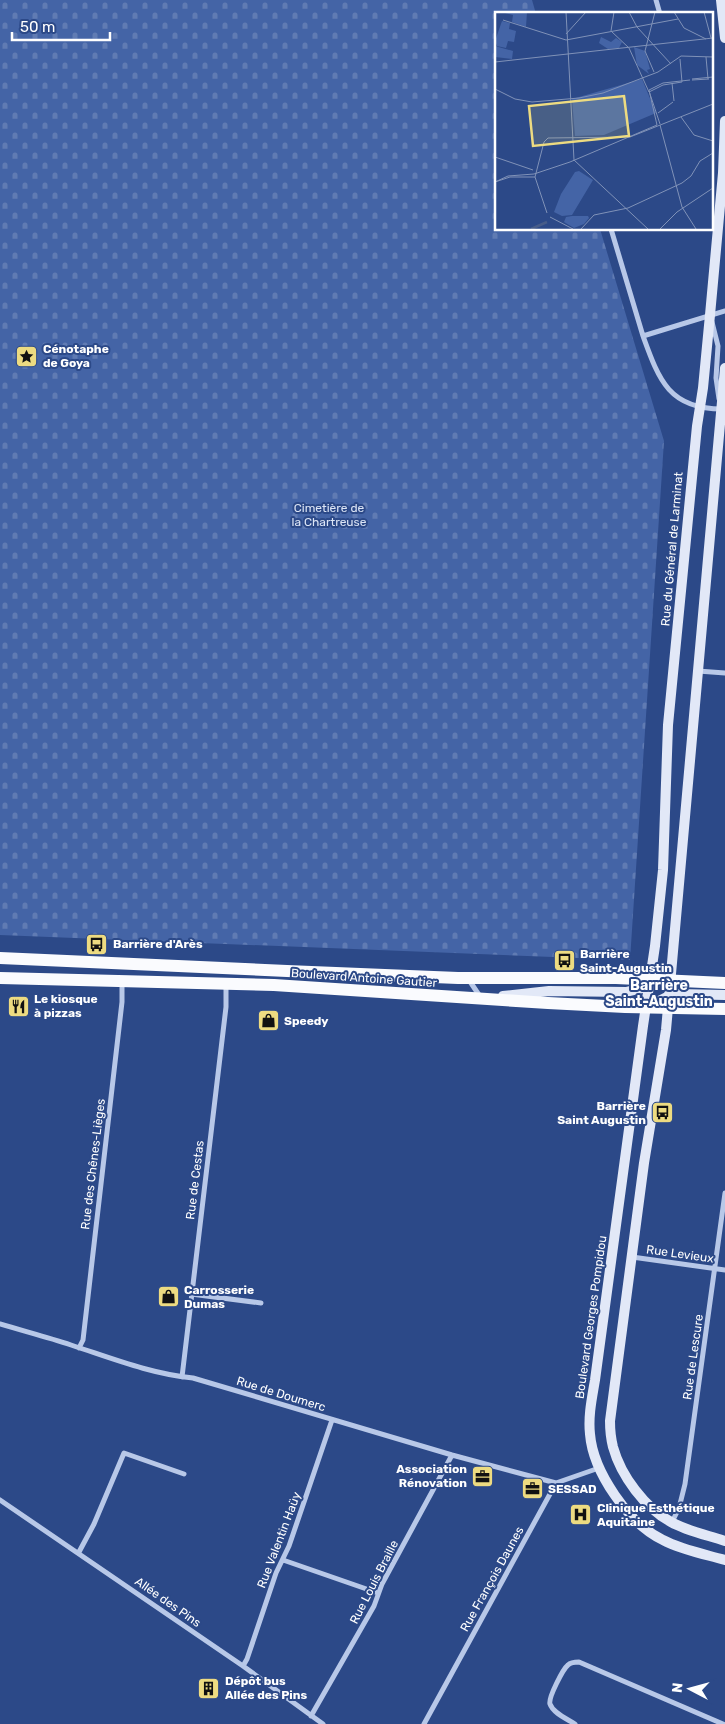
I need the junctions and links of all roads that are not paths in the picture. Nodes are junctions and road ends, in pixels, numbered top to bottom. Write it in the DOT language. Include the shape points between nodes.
graph roads {
  1 [pos="721,0"];
  2 [pos="725,38"];
  3 [pos="725,121"];
  4 [pos="611,230"];
  5 [pos="725,311"];
  6 [pos="710,315"];
  7 [pos="643,336"];
  8 [pos="725,368"];
  9 [pos="700,408"];
  10 [pos="723,409"];
  11 [pos="698,671"];
  12 [pos="725,673"];
  13 [pos="0,958"];
  14 [pos="0,978"];
  15 [pos="468,978"];
  16 [pos="670,980"];
  17 [pos="122,982"];
  18 [pos="650,983"];
  19 [pos="725,983"];
  20 [pos="226,984"];
  21 [pos="725,995"];
  22 [pos="481,998"];
  23 [pos="668,1002"];
  24 [pos="646,1008"];
  25 [pos="725,1009"];
  26 [pos="725,1193"];
  27 [pos="632,1257"];
  28 [pos="715,1269"];
  29 [pos="725,1270"];
  30 [pos="191,1294"];
  31 [pos="261,1303"];
  32 [pos="0,1324"];
  33 [pos="79,1348"];
  34 [pos="182,1377"];
  35 [pos="332,1420"];
  36 [pos="452,1455"];
  37 [pos="599,1468"];
  38 [pos="184,1474"];
  39 [pos="556,1483"];
  40 [pos="0,1500"];
  41 [pos="672,1523"];
  42 [pos="725,1541"];
  43 [pos="79,1552"];
  44 [pos="283,1560"];
  45 [pos="725,1560"];
  46 [pos="378,1593"];
  47 [pos="242,1666"];
  48 [pos="311,1716"];
  49 [pos="323,1724"];
  50 [pos="424,1724"];
  51 [pos="574,1724"];
  52 [pos="724,1724"];
  1 -- 2 [label="main road"];
  3 -- 6 [label="main road, Rue du Général de Larminat"];
  4 -- 7 [label="street"];
  5 -- 6 [label="street"];
  6 -- 7 [label="street"];
  6 -- 9 [label="main road, Rue du Général de Larminat"];
  6 -- 10 [label="street" via="718,346 716,389"];
  7 -- 9 [label="street" via="663,383 681,400"];
  8 -- 10 [label="main road"];
  9 -- 10 [label="street"];
  9 -- 18 [label="main road, Rue du Général de Larminat" via="668,725 663,870"];
  10 -- 11 [label="main road"];
  11 -- 12 [label="street"];
  11 -- 16 [label="main road"];
  13 -- 15 [label="main road, Boulevard Antoine Gautier"];
  14 -- 17 [label="main road, Boulevard Antoine Gautier"];
  15 -- 18 [label="main road, Boulevard Antoine Gautier" via="616,978"];
  15 -- 22 [label="street"];
  16 -- 18 [label="main road, Boulevard Antoine Gautier"];
  16 -- 19 [label="main road, Boulevard Antoine Gautier"];
  16 -- 23 [label="main road"];
  17 -- 20 [label="main road, Boulevard Antoine Gautier"];
  17 -- 33 [label="street, Rue des Chênes-Lièges" via="83,1340"];
  18 -- 22 [label="main road" via="626,992 549,991"];
  18 -- 24 [label="main road, Rue du Général de Larminat"];
  20 -- 22 [label="main road, Boulevard Antoine Gautier"];
  20 -- 30 [label="street, Rue de Cestas" via="206,1190"];
  21 -- 23 [label="main road" via="678,994"];
  22 -- 24 [label="main road, Boulevard Antoine Gautier"];
  23 -- 24 [label="main road, Boulevard Antoine Gautier"];
  23 -- 25 [label="main road, Boulevard Antoine Gautier"];
  23 -- 27 [label="main road"];
  24 -- 37 [label="main road, Boulevard Georges Pompidou" via="590,1419 590,1434"];
  26 -- 28 [label="street, Rue de Lescure"];
  27 -- 28 [label="street, Rue Levieux"];
  27 -- 41 [label="main road" via="611,1405 611,1435 613,1448 635,1488 654,1510"];
  28 -- 29 [label="street, Rue Levieux"];
  28 -- 41 [label="street, Rue de Lescure" via="685,1484"];
  30 -- 31 [label="street"];
  30 -- 34 [label="street, Rue de Cestas"];
  32 -- 33 [label="street, Rue de Doumerc"];
  33 -- 34 [label="street, Rue de Doumerc"];
  34 -- 35 [label="street, Rue de Doumerc"];
  35 -- 36 [label="street, Rue de Doumerc"];
  35 -- 44 [label="street, Rue Valentin Haüy"];
  36 -- 39 [label="street, Rue de Doumerc"];
  36 -- 46 [label="street, Rue Louis Braille"];
  37 -- 39 [label="street"];
  37 -- 45 [label="main road, Boulevard Georges Pompidou" via="620,1501 648,1532 674,1545"];
  38 -- 43 [label="street" via="124,1453"];
  39 -- 50 [label="street, Rue François Daunes"];
  40 -- 43 [label="street, Allée des Pins"];
  41 -- 42 [label="main road"];
  43 -- 47 [label="street, Allée des Pins"];
  44 -- 46 [label="street"];
  44 -- 47 [label="street, Rue Valentin Haüy"];
  46 -- 48 [label="street, Rue Louis Braille"];
  47 -- 48 [label="street, Allée des Pins"];
  48 -- 49 [label="street, Allée des Pins"];
  51 -- 52 [label="street" via="550,1704 550,1696 567,1666 573,1662"];
}
